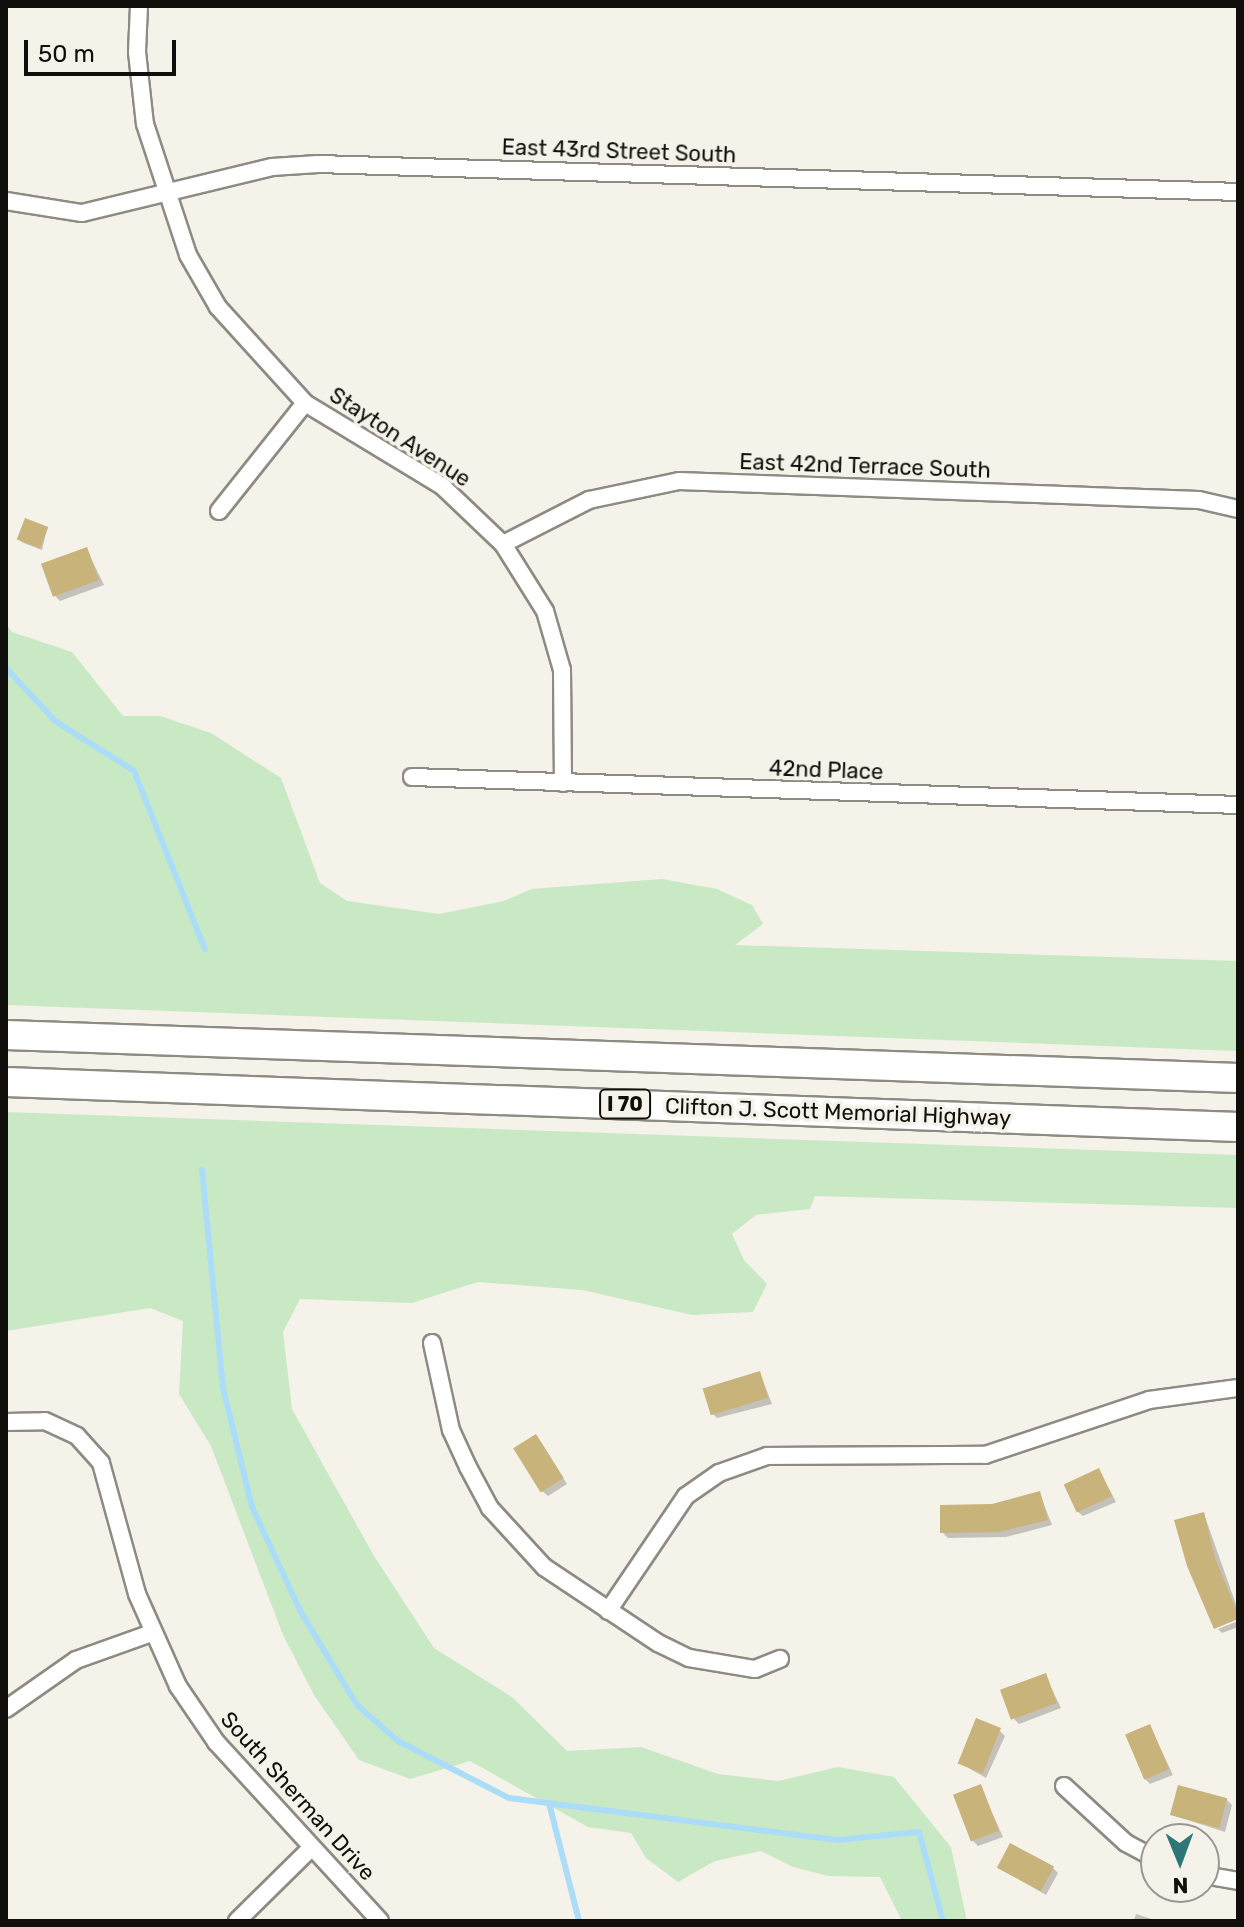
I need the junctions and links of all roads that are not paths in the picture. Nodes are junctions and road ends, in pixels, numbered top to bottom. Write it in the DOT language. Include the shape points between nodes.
graph roads {
  1 [pos="139,6"];
  2 [pos="1238,192"];
  3 [pos="165,196"];
  4 [pos="6,201"];
  5 [pos="305,403"];
  6 [pos="1238,509"];
  7 [pos="219,511"];
  8 [pos="503,544"];
  9 [pos="412,777"];
  10 [pos="563,783"];
  11 [pos="1238,805"];
  12 [pos="6,1035"];
  13 [pos="1238,1078"];
  14 [pos="6,1082"];
  15 [pos="1238,1127"];
  16 [pos="432,1343"];
  17 [pos="1238,1388"];
  18 [pos="6,1422"];
  19 [pos="608,1611"];
  20 [pos="152,1633"];
  21 [pos="780,1659"];
  22 [pos="6,1709"];
  23 [pos="1064,1786"];
  24 [pos="311,1848"];
  25 [pos="1140,1850"];
  26 [pos="237,1921"];
  27 [pos="380,1921"];
  1 -- 3 [label="street, Stayton Avenue" via="137,52 145,124"];
  2 -- 3 [label="street, East 43rd Street South" via="318,164 272,167"];
  3 -- 4 [label="street, East 43rd Street South" via="82,213"];
  3 -- 5 [label="street, Stayton Avenue" via="188,255 218,307"];
  5 -- 7 [label="street"];
  5 -- 8 [label="street, Stayton Avenue" via="442,486"];
  6 -- 8 [label="street, East 42nd Terrace South" via="1199,500 679,481 589,500 527,527"];
  8 -- 10 [label="street, Stayton Avenue" via="545,611 562,670"];
  9 -- 10 [label="street, 42nd Place"];
  10 -- 11 [label="street, 42nd Place"];
  12 -- 13 [label="highway, I 70"];
  14 -- 15 [label="highway, Clifton J. Scott Memorial Highway / I 70"];
  16 -- 19 [label="street" via="451,1430 490,1508 544,1567"];
  17 -- 19 [label="street" via="1149,1400 985,1455 807,1452 755,1460 719,1473 686,1496"];
  18 -- 20 [label="street, South Sherman Drive" via="45,1421 77,1436 101,1463"];
  19 -- 21 [label="street" via="689,1658 755,1669"];
  20 -- 22 [label="street" via="76,1660"];
  20 -- 24 [label="street, South Sherman Drive" via="178,1686 216,1742"];
  23 -- 25 [label="street"];
  24 -- 26 [label="street"];
  24 -- 27 [label="street, South Sherman Drive"];
}
